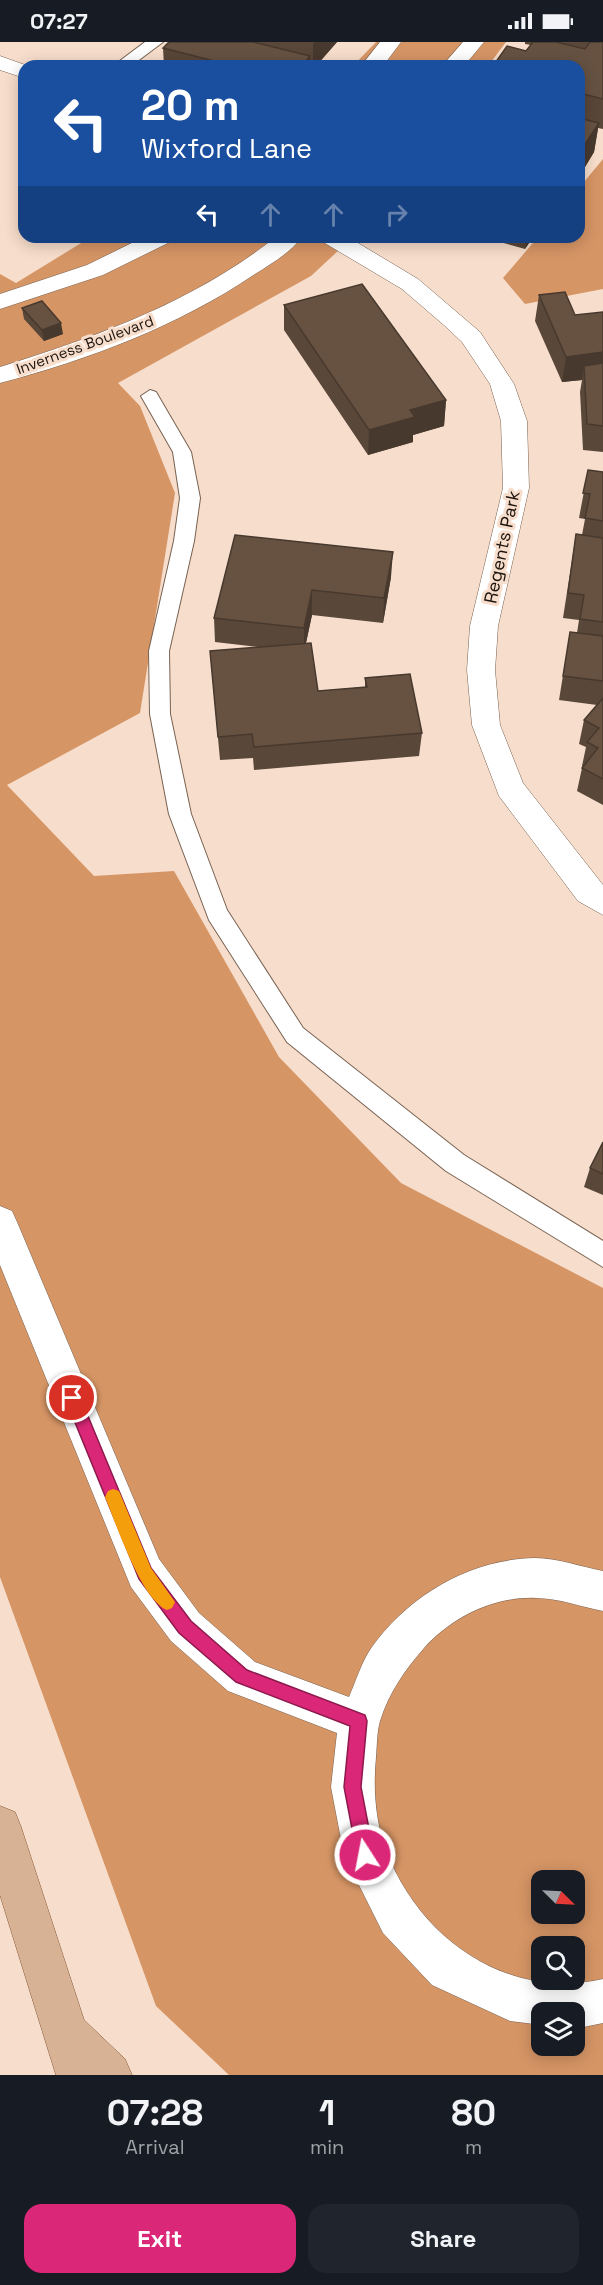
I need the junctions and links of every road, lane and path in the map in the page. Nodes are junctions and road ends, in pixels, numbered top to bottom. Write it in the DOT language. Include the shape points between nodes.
graph roads {
  1 [pos="155,42"];
  2 [pos="391,42"];
  3 [pos="474,42"];
  4 [pos="130,60"];
  5 [pos="377,60"];
  6 [pos="458,60"];
  7 [pos="0,62"];
  8 [pos="18,70"];
  9 [pos="150,243"];
  10 [pos="283,243"];
  11 [pos="341,243"];
  12 [pos="0,302"];
  13 [pos="0,375"];
  14 [pos="150,396"];
  15 [pos="598,891"];
  16 [pos="0,1222"];
  17 [pos="603,1255"];
  18 [pos="601,1585"];
  19 [pos="359,1721"];
  20 [pos="0,1827"];
  21 [pos="603,2001"];
  22 [pos="73,2055"];
  23 [pos="109,2075"];
  1 -- 4 [label="lane"];
  2 -- 5 [label="street"];
  3 -- 6 [label="street"];
  7 -- 8 [label="street"];
  9 -- 12 [label="street" via="95,270"];
  10 -- 13 [label="street, Inverness Boulevard" via="220,286 132,331"];
  11 -- 15 [label="street, Regents Park" via="410,284 454,321 471,337 502,384 514,421 516,488 484,626 481,670 486,725 510,789"];
  14 -- 17 [label="lane" via="182,452 190,498 159,651 160,714 180,814 218,913 295,1035 455,1163"];
  16 -- 19 [label="street" via="145,1574 185,1627 242,1677"];
  18 -- 19 [label="street" via="536,1578 478,1587 426,1616 385,1662"];
  19 -- 21 [label="street" via="352,1787 365,1855 398,1918 448,1969 510,1999 577,2007"];
  20 -- 22 [label="main road"];
  22 -- 23 [label="main road"];
}
